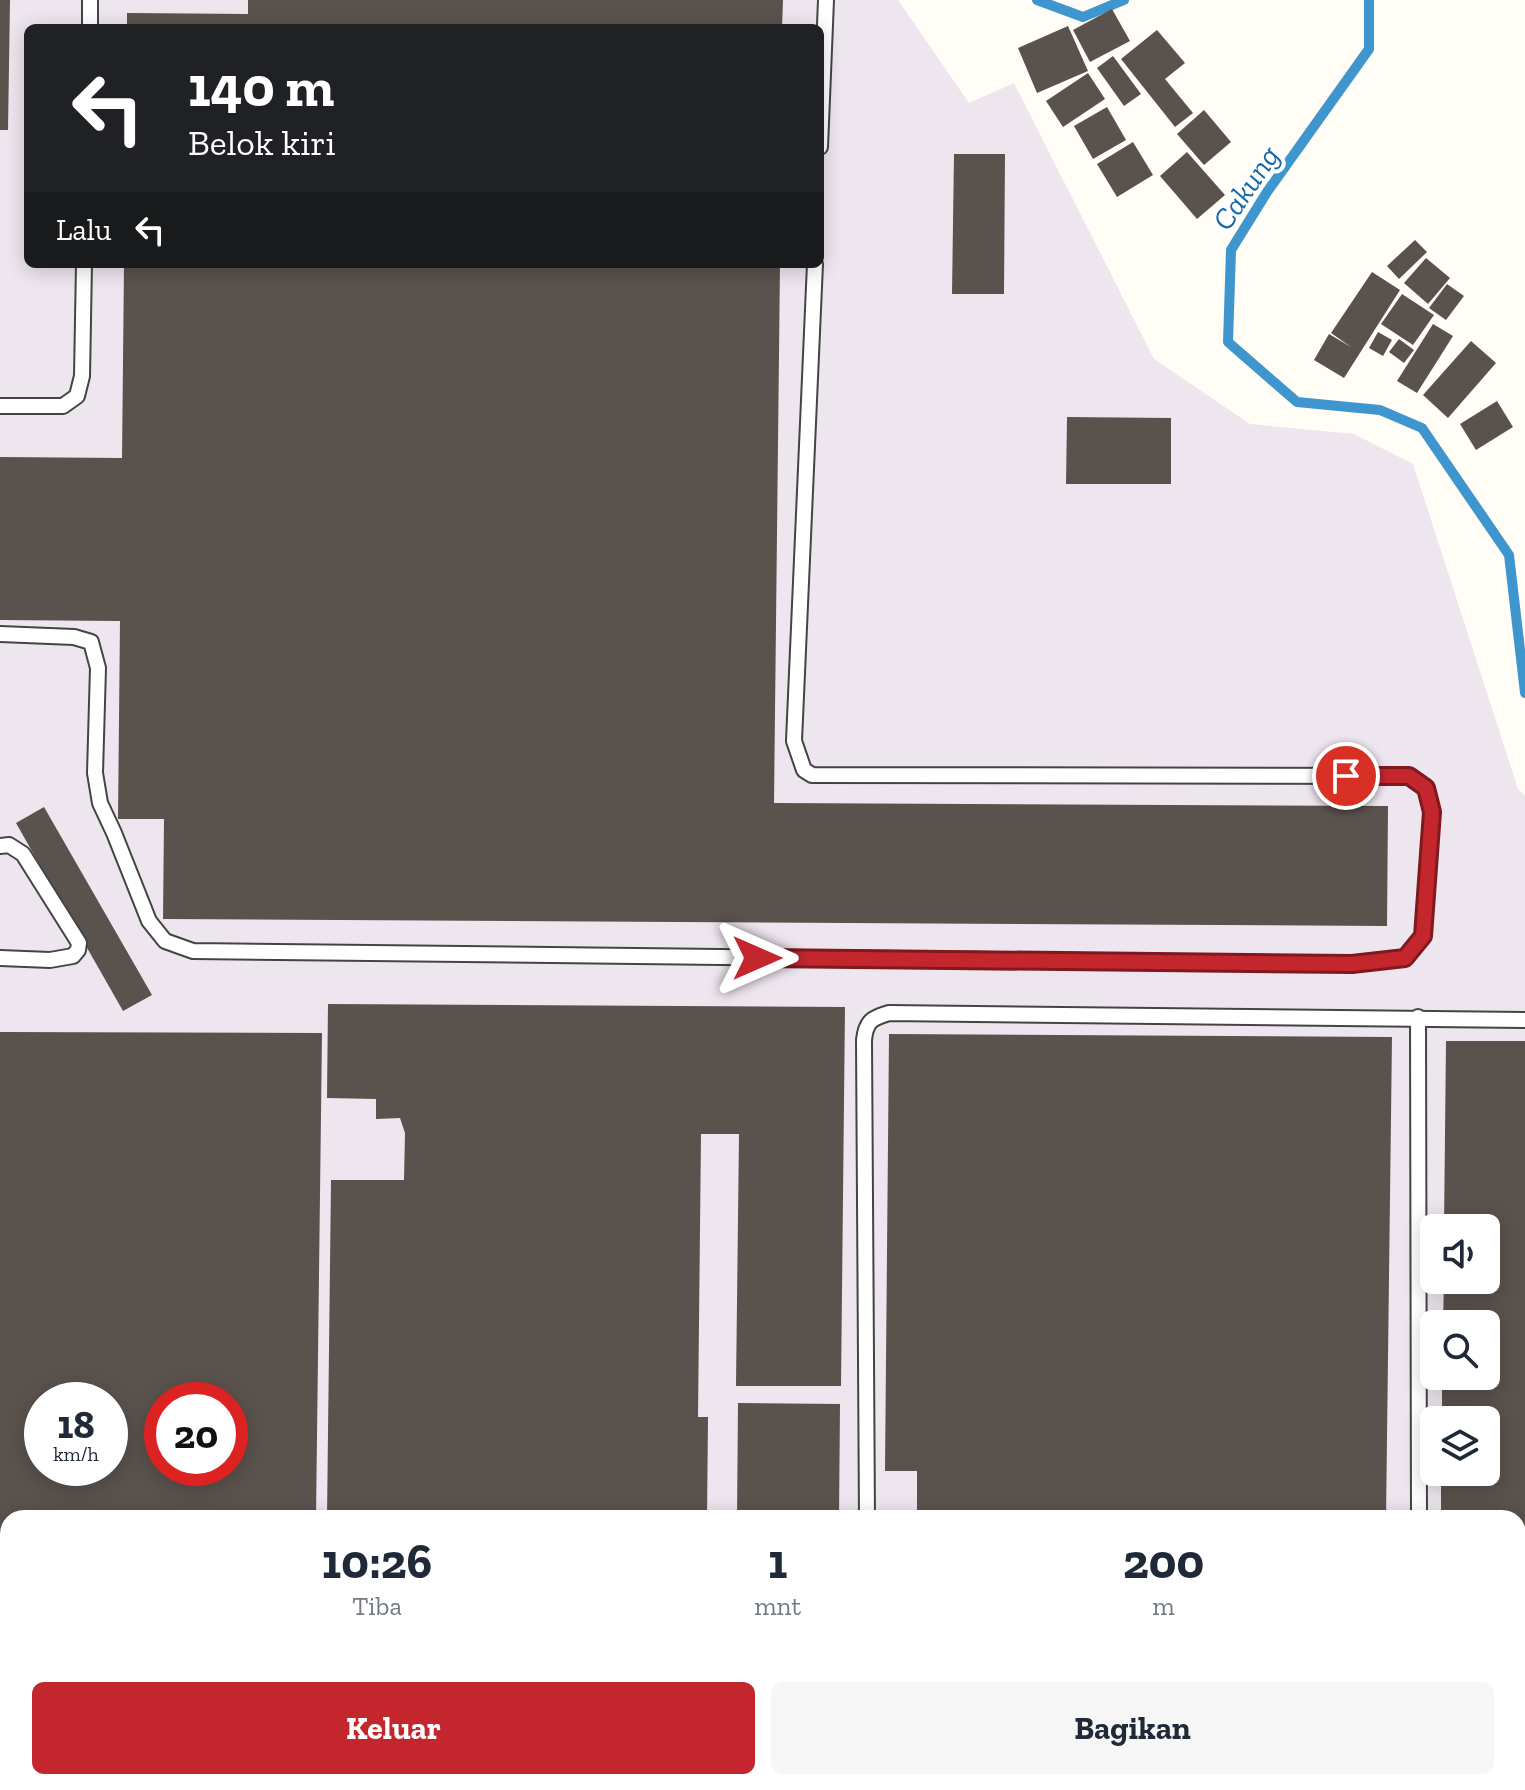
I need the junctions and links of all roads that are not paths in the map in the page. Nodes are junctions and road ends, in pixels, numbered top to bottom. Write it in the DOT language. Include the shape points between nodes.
graph roads {
  1 [pos="90,0"];
  2 [pos="826,0"];
  3 [pos="90,24"];
  4 [pos="824,49"];
  5 [pos="84,268"];
  6 [pos="815,268"];
  7 [pos="0,406"];
  8 [pos="0,634"];
  9 [pos="0,846"];
  10 [pos="0,958"];
  11 [pos="1418,1017"];
  12 [pos="1525,1020"];
  13 [pos="867,1510"];
  14 [pos="1419,1510"];
  1 -- 3 [label="lane"];
  2 -- 4 [label="lane"];
  5 -- 7 [label="lane" via="77,396 63,406"];
  6 -- 8 [label="lane" via="794,741 804,770 812,775 1409,776 1426,788 1432,812 1423,936 1405,958 1352,964 193,951 165,941 149,921 100,803 95,773 98,668 91,642"];
  9 -- 10 [label="lane" via="23,854 79,943 73,956"];
  11 -- 12 [label="lane"];
  11 -- 13 [label="lane" via="889,1013 872,1018 864,1040"];
  11 -- 14 [label="lane"];
}
